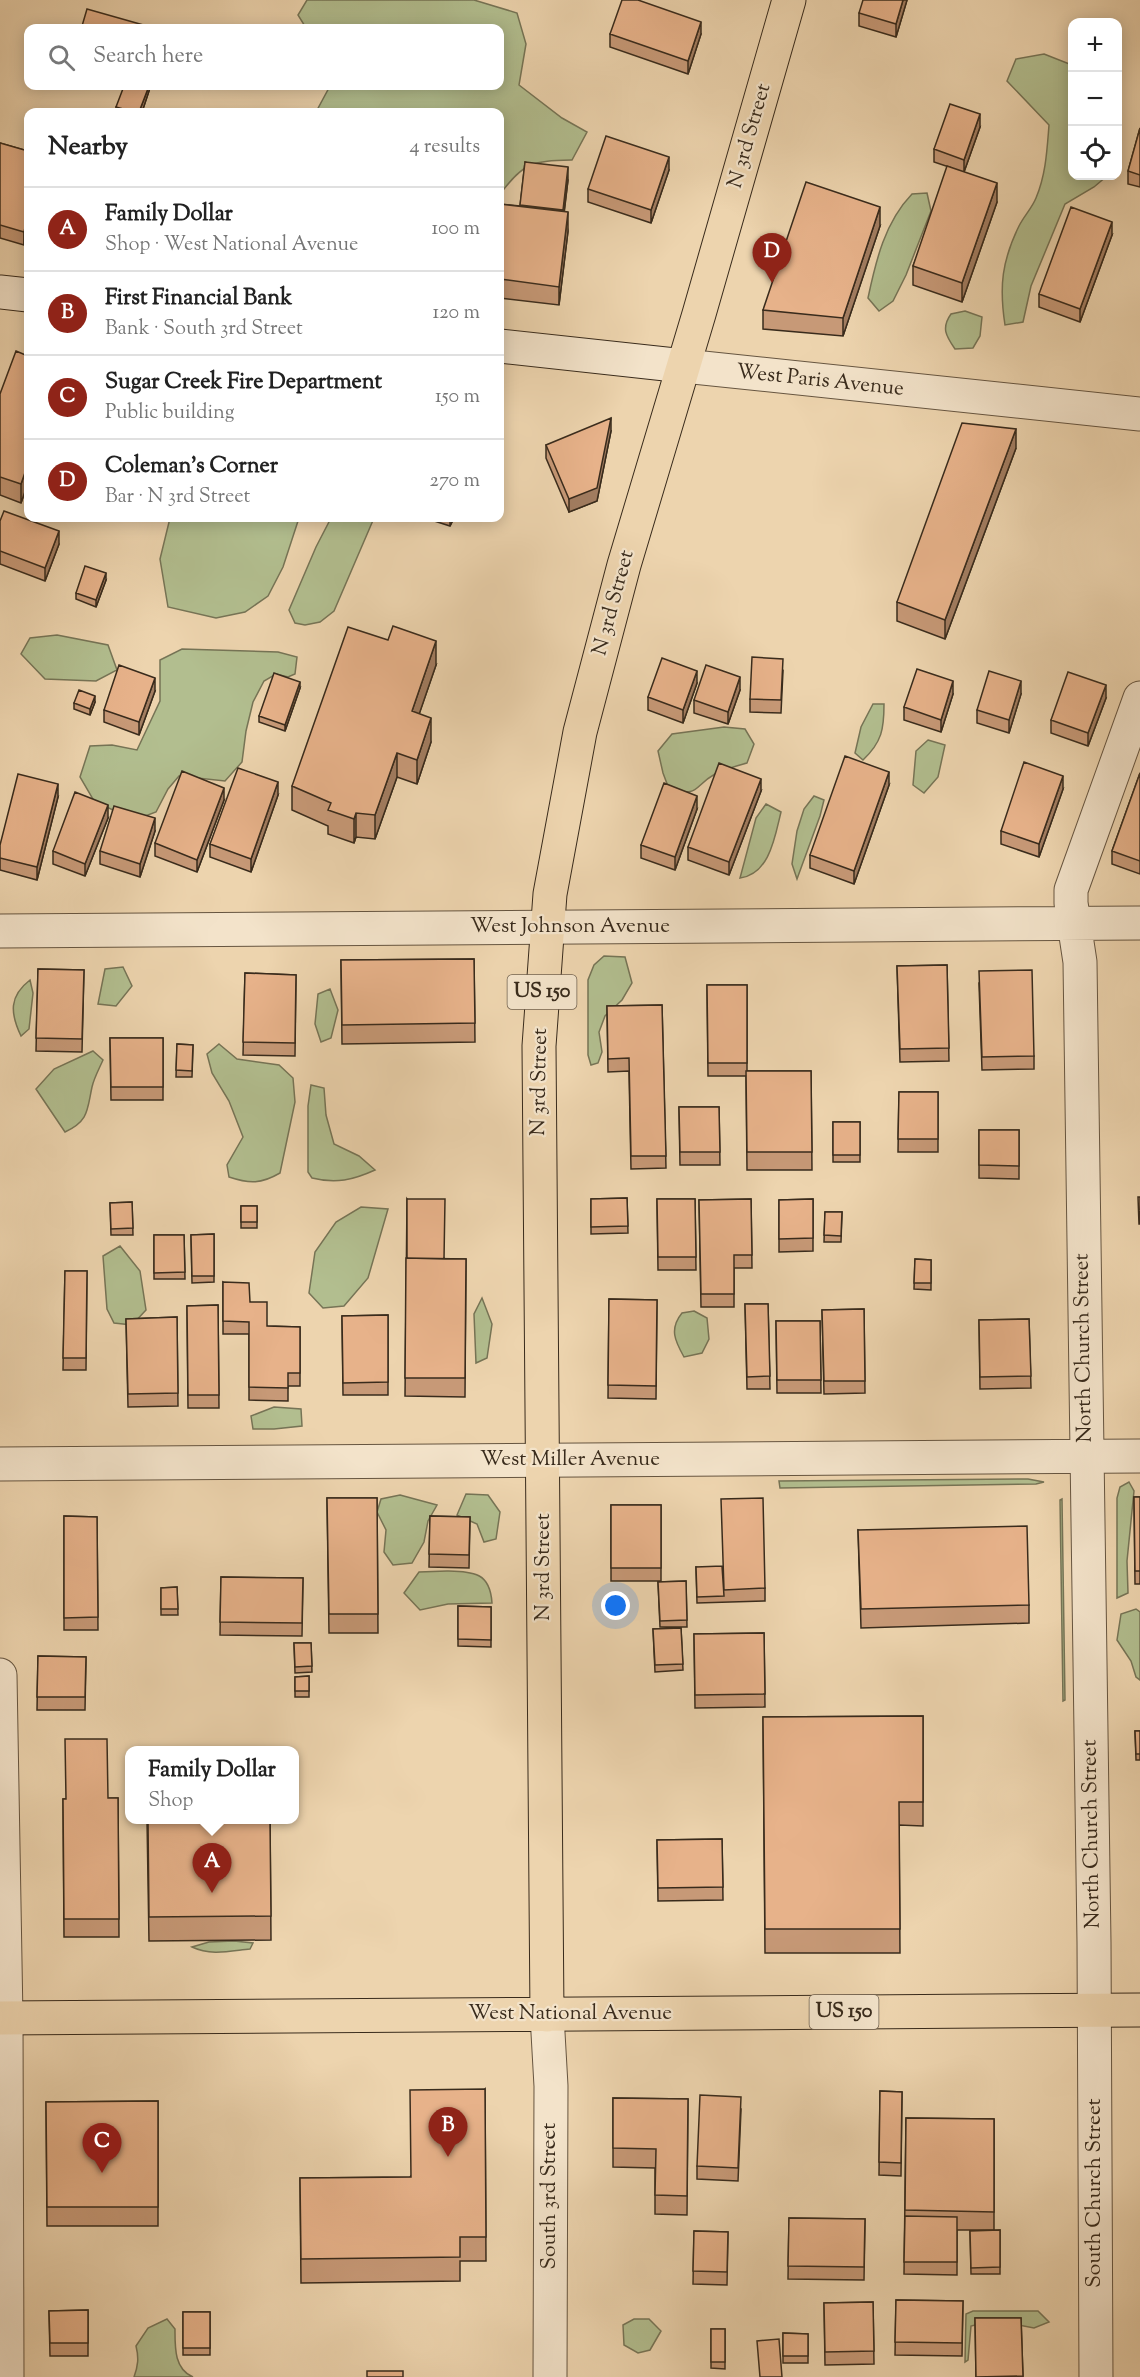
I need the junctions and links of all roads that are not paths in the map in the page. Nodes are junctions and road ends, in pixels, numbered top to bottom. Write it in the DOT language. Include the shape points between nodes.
graph roads {
  1 [pos="789,0"];
  2 [pos="0,292"];
  3 [pos="24,295"];
  4 [pos="504,346"];
  5 [pos="684,366"];
  6 [pos="1140,414"];
  7 [pos="1140,698"];
  8 [pos="1074,923"];
  9 [pos="1140,923"];
  10 [pos="547,927"];
  11 [pos="0,931"];
  12 [pos="1140,1456"];
  13 [pos="1086,1457"];
  14 [pos="544,1460"];
  15 [pos="0,1464"];
  16 [pos="0,1675"];
  17 [pos="1094,2010"];
  18 [pos="1140,2010"];
  19 [pos="547,2015"];
  20 [pos="3,2018"];
  21 [pos="7,2377"];
  22 [pos="550,2377"];
  23 [pos="1096,2377"];
  1 -- 5 [label="main road, N 3rd Street / US 150"];
  2 -- 3 [label="street"];
  4 -- 5 [label="street, West Paris Avenue"];
  5 -- 6 [label="street, West Paris Avenue"];
  5 -- 10 [label="main road, N 3rd Street / US 150" via="624,565 580,732"];
  7 -- 8 [label="street, North Church Street" via="1071,890"];
  8 -- 9 [label="street, West Johnson Avenue"];
  8 -- 10 [label="street, West Johnson Avenue"];
  8 -- 13 [label="street, North Church Street" via="1080,962"];
  10 -- 11 [label="street, West Johnson Avenue"];
  10 -- 14 [label="main road, N 3rd Street / US 150" via="539,1046"];
  12 -- 13 [label="street, West Miller Avenue"];
  13 -- 14 [label="street, West Miller Avenue"];
  13 -- 17 [label="street, North Church Street"];
  14 -- 15 [label="street, West Miller Avenue"];
  14 -- 19 [label="main road, N 3rd Street / US 150"];
  16 -- 20 [label="street"];
  17 -- 18 [label="main road, West National Avenue / US 150"];
  17 -- 19 [label="main road, West National Avenue / US 150"];
  17 -- 23 [label="street, South Church Street"];
  19 -- 20 [label="main road, West National Avenue"];
  19 -- 22 [label="street, South 3rd Street" via="551,2086"];
  20 -- 21 [label="street"];
}
